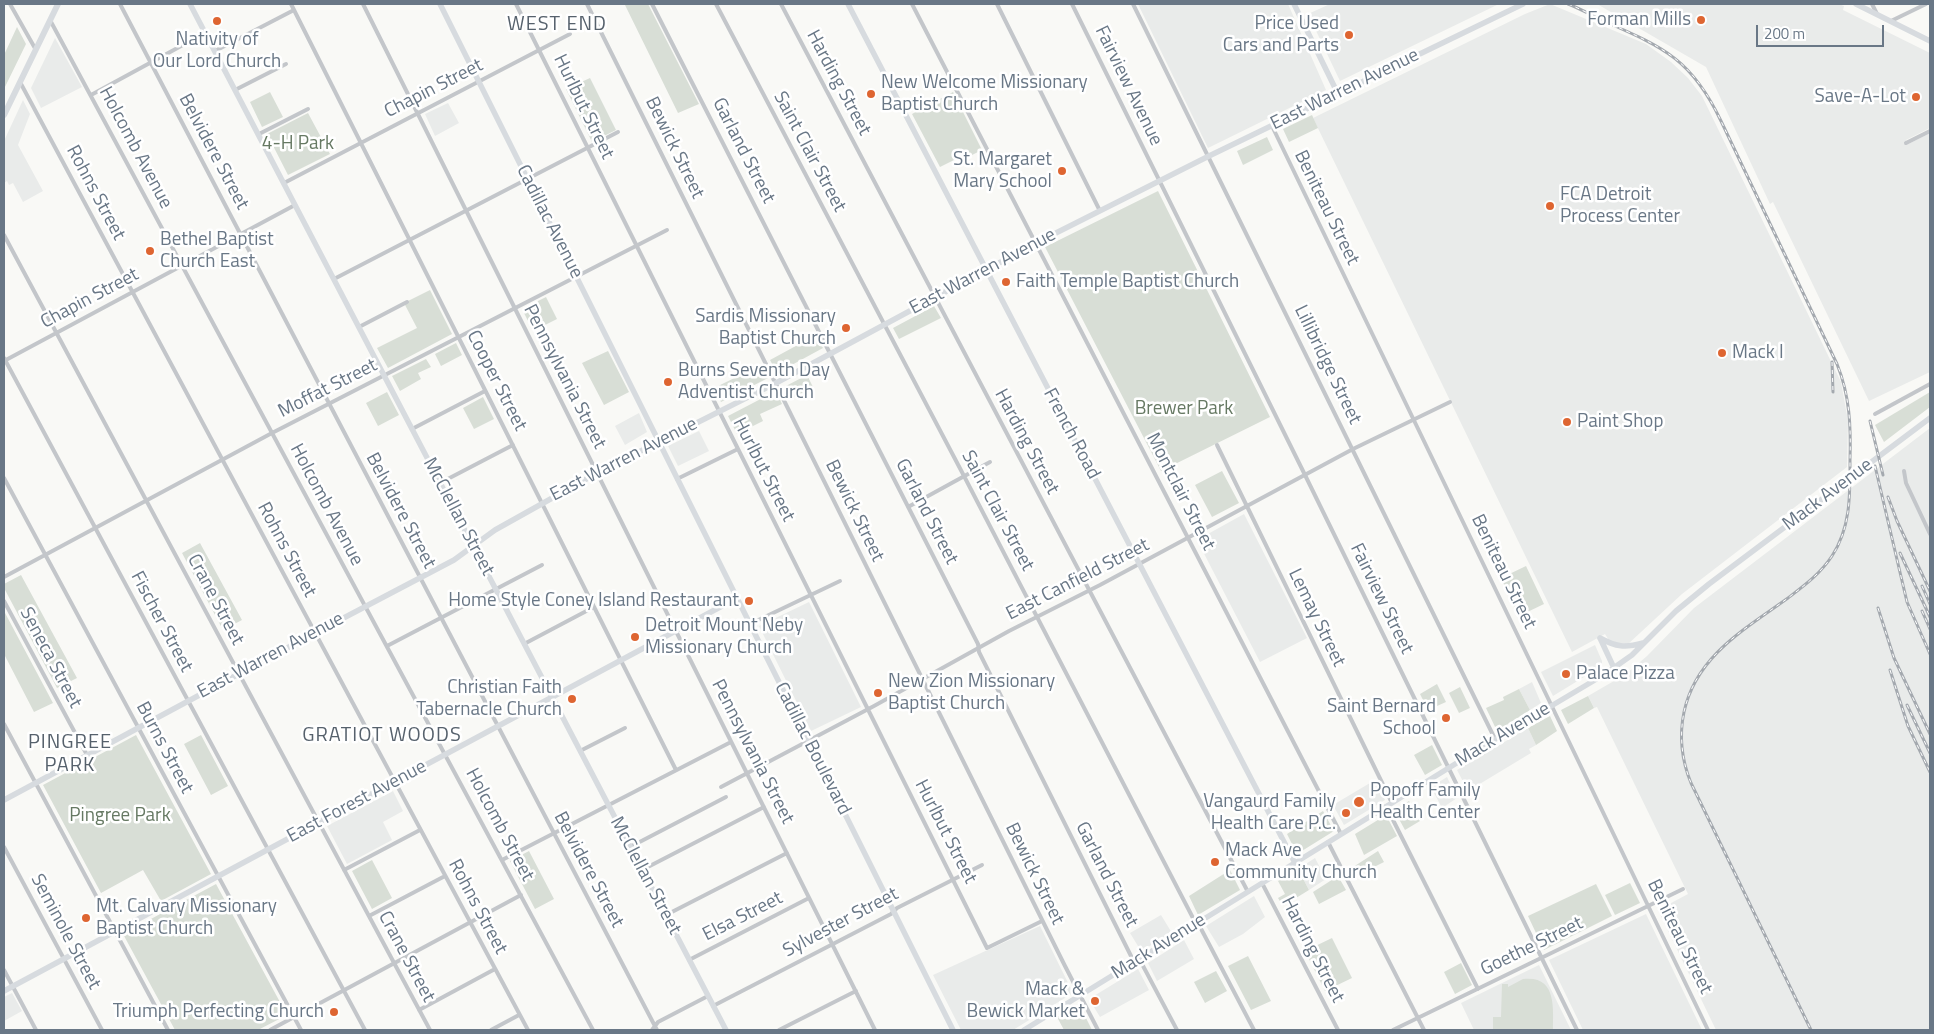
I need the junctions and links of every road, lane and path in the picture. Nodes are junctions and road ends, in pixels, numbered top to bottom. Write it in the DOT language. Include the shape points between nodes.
graph roads {
  1 [pos="10,4"];
  2 [pos="58,4"];
  3 [pos="120,4"];
  4 [pos="190,4"];
  5 [pos="291,4"];
  6 [pos="363,4"];
  7 [pos="440,4"];
  8 [pos="516,4"];
  9 [pos="587,4"];
  10 [pos="652,4"];
  11 [pos="716,4"];
  12 [pos="781,4"];
  13 [pos="848,4"];
  14 [pos="912,4"];
  15 [pos="998,4"];
  16 [pos="1072,4"];
  17 [pos="1133,4"];
  18 [pos="1294,4"];
  19 [pos="1523,4"];
  20 [pos="1856,4"];
  21 [pos="1872,4"];
  22 [pos="1926,4"];
  23 [pos="294,10"];
  24 [pos="1877,14"];
  25 [pos="50,20"];
  26 [pos="1891,21"];
  27 [pos="206,33"];
  28 [pos="570,34"];
  29 [pos="1930,41"];
  30 [pos="36,50"];
  31 [pos="539,50"];
  32 [pos="215,51"];
  33 [pos="151,62"];
  34 [pos="286,64"];
  35 [pos="479,81"];
  36 [pos="20,82"];
  37 [pos="235,90"];
  38 [pos="1338,94"];
  39 [pos="91,95"];
  40 [pos="308,109"];
  41 [pos="4,113"];
  42 [pos="417,113"];
  43 [pos="1272,126"];
  44 [pos="1930,131"];
  45 [pos="618,132"];
  46 [pos="258,134"];
  47 [pos="361,143"];
  48 [pos="1906,143"];
  49 [pos="587,147"];
  50 [pos="1209,156"];
  51 [pos="527,178"];
  52 [pos="1160,181"];
  53 [pos="284,183"];
  54 [pos="295,204"];
  55 [pos="466,210"];
  56 [pos="1100,211"];
  57 [pos="667,230"];
  58 [pos="240,234"];
  59 [pos="4,235"];
  60 [pos="410,240"];
  61 [pos="1036,243"];
  62 [pos="636,246"];
  63 [pos="182,265"];
  64 [pos="985,270"];
  65 [pos="576,276"];
  66 [pos="334,279"];
  67 [pos="133,292"];
  68 [pos="935,297"];
  69 [pos="407,302"];
  70 [pos="514,308"];
  71 [pos="884,324"];
  72 [pos="359,327"];
  73 [pos="57,333"];
  74 [pos="458,337"];
  75 [pos="830,354"];
  76 [pos="4,360"];
  77 [pos="384,375"];
  78 [pos="776,383"];
  79 [pos="1930,384"];
  80 [pos="486,391"];
  81 [pos="1450,402"];
  82 [pos="329,404"];
  83 [pos="719,412"];
  84 [pos="1875,414"];
  85 [pos="1930,418"];
  86 [pos="1413,419"];
  87 [pos="412,429"];
  88 [pos="272,433"];
  89 [pos="658,441"];
  90 [pos="513,445"];
  91 [pos="1217,445"];
  92 [pos="738,449"];
  93 [pos="1353,449"];
  94 [pos="222,460"];
  95 [pos="990,462"];
  96 [pos="1904,471"];
  97 [pos="597,473"];
  98 [pos="1305,475"];
  99 [pos="964,476"];
  100 [pos="4,478"];
  101 [pos="677,479"];
  102 [pos="440,483"];
  103 [pos="146,501"];
  104 [pos="542,503"];
  105 [pos="908,506"];
  106 [pos="1246,506"];
  107 [pos="95,528"];
  108 [pos="1930,534"];
  109 [pos="1188,537"];
  110 [pos="473,546"];
  111 [pos="45,555"];
  112 [pos="1139,564"];
  113 [pos="542,565"];
  114 [pos="4,577"];
  115 [pos="420,578"];
  116 [pos="840,581"];
  117 [pos="496,590"];
  118 [pos="1089,590"];
  119 [pos="810,595"];
  120 [pos="737,598"];
  121 [pos="4,601"];
  122 [pos="366,606"];
  123 [pos="594,608"];
  124 [pos="1037,616"];
  125 [pos="441,619"];
  126 [pos="750,624"];
  127 [pos="676,631"];
  128 [pos="315,633"];
  129 [pos="1645,642"];
  130 [pos="524,644"];
  131 [pos="387,646"];
  132 [pos="978,649"];
  133 [pos="621,660"];
  134 [pos="1614,668"];
  135 [pos="239,674"];
  136 [pos="922,680"];
  137 [pos="552,697"];
  138 [pos="188,701"];
  139 [pos="1552,706"];
  140 [pos="868,709"];
  141 [pos="4,724"];
  142 [pos="497,727"];
  143 [pos="138,728"];
  144 [pos="625,728"];
  145 [pos="1495,739"];
  146 [pos="808,740"];
  147 [pos="731,742"];
  148 [pos="580,751"];
  149 [pos="87,755"];
  150 [pos="445,755"];
  151 [pos="1449,768"];
  152 [pos="676,770"];
  153 [pos="747,774"];
  154 [pos="36,782"];
  155 [pos="394,782"];
  156 [pos="721,787"];
  157 [pos="726,797"];
  158 [pos="4,800"];
  159 [pos="1389,804"];
  160 [pos="608,805"];
  161 [pos="764,807"];
  162 [pos="318,822"];
  163 [pos="420,830"];
  164 [pos="553,834"];
  165 [pos="1341,834"];
  166 [pos="1328,842"];
  167 [pos="4,847"];
  168 [pos="630,847"];
  169 [pos="268,850"];
  170 [pos="787,853"];
  171 [pos="502,860"];
  172 [pos="1295,863"];
  173 [pos="982,865"];
  174 [pos="344,870"];
  175 [pos="642,870"];
  176 [pos="218,876"];
  177 [pos="445,876"];
  178 [pos="953,880"];
  179 [pos="1262,883"];
  180 [pos="1683,889"];
  181 [pos="1248,892"];
  182 [pos="521,895"];
  183 [pos="809,898"];
  184 [pos="1648,906"];
  185 [pos="894,911"];
  186 [pos="666,915"];
  187 [pos="369,916"];
  188 [pos="1042,921"];
  189 [pos="470,923"];
  190 [pos="1198,923"];
  191 [pos="116,932"];
  192 [pos="832,944"];
  193 [pos="1541,958"];
  194 [pos="64,959"];
  195 [pos="689,960"];
  196 [pos="1137,961"];
  197 [pos="394,964"];
  198 [pos="495,969"];
  199 [pos="4,970"];
  200 [pos="13,986"];
  201 [pos="1478,988"];
  202 [pos="4,991"];
  203 [pos="344,991"];
  204 [pos="856,991"];
  205 [pos="708,996"];
  206 [pos="1080,996"];
  207 [pos="713,1006"];
  208 [pos="419,1010"];
  209 [pos="519,1015"];
  210 [pos="294,1017"];
  211 [pos="1418,1018"];
  212 [pos="655,1029"];
  213 [pos="1028,1029"];
  214 [pos="36,1030"];
  215 [pos="102,1030"];
  216 [pos="168,1030"];
  217 [pos="270,1030"];
  218 [pos="302,1030"];
  219 [pos="365,1030"];
  220 [pos="430,1030"];
  221 [pos="491,1030"];
  222 [pos="528,1030"];
  223 [pos="593,1030"];
  224 [pos="726,1030"];
  225 [pos="779,1030"];
  226 [pos="875,1030"];
  227 [pos="953,1030"];
  228 [pos="1098,1030"];
  229 [pos="1177,1030"];
  230 [pos="1254,1030"];
  231 [pos="1338,1030"];
  232 [pos="1393,1030"];
  233 [pos="1424,1030"];
  234 [pos="1576,1030"];
  235 [pos="1708,1030"];
  1 -- 30 [label="street"];
  2 -- 25 [label="main road"];
  3 -- 33 [label="street, Belvidere Street"];
  4 -- 27 [label="main road, McClellan Street"];
  5 -- 23 [label="street, Cooper Street"];
  6 -- 42 [label="street, Pennsylvania Street"];
  7 -- 35 [label="main road, Cadillac Avenue"];
  8 -- 31 [label="street, Hurlbut Street"];
  9 -- 78 [label="street, Bewick Street"];
  10 -- 75 [label="street, Garland Street"];
  11 -- 71 [label="street, Saint Clair Street"];
  12 -- 68 [label="street, Harding Street"];
  13 -- 64 [label="main road, French Road"];
  14 -- 61 [label="street, Montclair Street"];
  15 -- 56 [label="street"];
  16 -- 52 [label="street, Fairview Avenue"];
  17 -- 50 [label="street, Lillibridge Street"];
  18 -- 38 [label="main road"];
  19 -- 38 [label="main road, East Warren Avenue"];
  20 -- 24 [label="main road"];
  21 -- 24 [label="street"];
  22 -- 26 [label="street"];
  23 -- 32 [label="street"];
  23 -- 47 [label="street, Cooper Street"];
  24 -- 26 [label="main road"];
  25 -- 30 [label="main road"];
  25 -- 39 [label="street, Holcomb Avenue"];
  26 -- 29 [label="main road"];
  27 -- 32 [label="main road, McClellan Street"];
  27 -- 33 [label="street"];
  28 -- 31 [label="street, Chapin Street"];
  30 -- 36 [label="main road"];
  31 -- 35 [label="street, Chapin Street"];
  31 -- 49 [label="street, Hurlbut Street"];
  32 -- 37 [label="main road, McClellan Street"];
  33 -- 39 [label="street"];
  33 -- 58 [label="street, Belvidere Street"];
  34 -- 37 [label="street"];
  35 -- 42 [label="street, Chapin Street"];
  35 -- 51 [label="main road, Cadillac Avenue"];
  36 -- 41 [label="main road"];
  36 -- 67 [label="street, Rohns Street"];
  37 -- 46 [label="main road, McClellan Street"];
  38 -- 43 [label="main road, East Warren Avenue"];
  39 -- 63 [label="street, Holcomb Avenue"];
  40 -- 46 [label="street"];
  42 -- 47 [label="street, Chapin Street"];
  42 -- 55 [label="street, Pennsylvania Street"];
  43 -- 50 [label="main road, East Warren Avenue"];
  43 -- 86 [label="street, Beniteau Street"];
  44 -- 48 [label="street"];
  45 -- 49 [label="street"];
  46 -- 53 [label="main road, McClellan Street"];
  47 -- 53 [label="street, Chapin Street"];
  47 -- 60 [label="street, Cooper Street"];
  49 -- 51 [label="street"];
  49 -- 62 [label="street, Hurlbut Street"];
  50 -- 52 [label="main road, East Warren Avenue"];
  50 -- 93 [label="street, Lillibridge Street"];
  51 -- 55 [label="street"];
  51 -- 65 [label="main road, Cadillac Avenue"];
  52 -- 56 [label="main road, East Warren Avenue"];
  52 -- 98 [label="street, Fairview Street"];
  53 -- 54 [label="main road, McClellan Street"];
  54 -- 58 [label="street, Chapin Street"];
  54 -- 66 [label="main road, McClellan Street"];
  55 -- 60 [label="street"];
  55 -- 70 [label="street, Pennsylvania Street"];
  56 -- 61 [label="main road, East Warren Avenue"];
  57 -- 62 [label="street, Moffat Street"];
  58 -- 63 [label="street, Chapin Street"];
  58 -- 82 [label="street, Belvidere Street"];
  59 -- 73 [label="street, Crane Street"];
  60 -- 66 [label="street"];
  60 -- 74 [label="street, Cooper Street"];
  61 -- 64 [label="main road, East Warren Avenue"];
  61 -- 109 [label="street, Montclair Street"];
  62 -- 65 [label="street, Moffat Street"];
  62 -- 83 [label="street, Hurlbut Street"];
  63 -- 67 [label="street, Chapin Street"];
  63 -- 88 [label="street, Holcomb Avenue"];
  64 -- 68 [label="main road, East Warren Avenue"];
  64 -- 112 [label="main road, French Road"];
  65 -- 70 [label="street, Moffat Street"];
  65 -- 89 [label="main road, Cadillac Avenue"];
  66 -- 72 [label="main road, McClellan Street"];
  67 -- 73 [label="street, Chapin Street"];
  67 -- 94 [label="street, Rohns Street"];
  68 -- 71 [label="main road, East Warren Avenue"];
  68 -- 118 [label="street, Harding Street"];
  69 -- 72 [label="street"];
  70 -- 74 [label="street, Moffat Street"];
  70 -- 97 [label="street, Pennsylvania Street"];
  71 -- 75 [label="main road, East Warren Avenue"];
  71 -- 99 [label="street, Saint Clair Street"];
  72 -- 77 [label="main road, McClellan Street"];
  73 -- 76 [label="street, Chapin Street"];
  73 -- 103 [label="street, Crane Street"];
  74 -- 77 [label="street, Moffat Street"];
  74 -- 80 [label="street, Cooper Street"];
  75 -- 78 [label="main road, East Warren Avenue"];
  75 -- 105 [label="street, Garland Street"];
  76 -- 107 [label="street, Fischer Street"];
  77 -- 82 [label="street, Moffat Street"];
  77 -- 87 [label="main road, McClellan Street"];
  78 -- 83 [label="main road, East Warren Avenue"];
  78 -- 136 [label="street, Bewick Street"];
  79 -- 84 [label="street"];
  80 -- 87 [label="street"];
  80 -- 90 [label="street, Cooper Street"];
  81 -- 86 [label="street, East Canfield Street"];
  82 -- 88 [label="street, Moffat Street"];
  82 -- 115 [label="street, Belvidere Street"];
  83 -- 89 [label="main road, East Warren Avenue"];
  83 -- 92 [label="street, Hurlbut Street"];
  85 -- 129 [label="main road, Mack Avenue" via="1709,584"];
  86 -- 93 [label="street, East Canfield Street"];
  86 -- 139 [label="street, Beniteau Street"];
  87 -- 102 [label="main road, McClellan Street"];
  88 -- 94 [label="street, Moffat Street"];
  88 -- 122 [label="street, Holcomb Avenue"];
  89 -- 97 [label="main road, East Warren Avenue"];
  89 -- 101 [label="main road, Cadillac Boulevard"];
  90 -- 102 [label="street"];
  90 -- 104 [label="street, Cooper Street"];
  91 -- 106 [label="street, Lemay Street"];
  92 -- 101 [label="street"];
  92 -- 119 [label="street, Hurlbut Street"];
  93 -- 98 [label="street, East Canfield Street"];
  93 -- 145 [label="street, Lillibridge Street"];
  94 -- 103 [label="street, Moffat Street"];
  94 -- 128 [label="street, Rohns Street"];
  95 -- 99 [label="street"];
  96 -- 108 [label="street" via="1906,483"];
  97 -- 104 [label="main road, East Warren Avenue"];
  97 -- 127 [label="street, Pennsylvania Street"];
  98 -- 106 [label="street, East Canfield Street"];
  98 -- 151 [label="street, Fairview Street"];
  99 -- 105 [label="street"];
  99 -- 124 [label="street, Saint Clair Street"];
  100 -- 111 [label="street, Burns Street"];
  101 -- 120 [label="main road, Cadillac Boulevard"];
  102 -- 110 [label="main road, McClellan Street"];
  103 -- 107 [label="street, Moffat Street"];
  103 -- 135 [label="street, Crane Street"];
  104 -- 110 [label="main road, East Warren Avenue"];
  104 -- 123 [label="street, Cooper Street"];
  105 -- 132 [label="street, Garland Street"];
  106 -- 109 [label="street, East Canfield Street"];
  106 -- 159 [label="street, Lemay Street"];
  107 -- 111 [label="street, Moffat Street"];
  107 -- 138 [label="street, Fischer Street"];
  109 -- 112 [label="street, East Canfield Street"];
  109 -- 165 [label="street, Montclair Street"];
  110 -- 115 [label="main road, East Warren Avenue"];
  110 -- 117 [label="main road, McClellan Street"];
  111 -- 114 [label="street, Moffat Street"];
  111 -- 143 [label="street, Burns Street"];
  112 -- 118 [label="street, East Canfield Street"];
  112 -- 172 [label="main road, French Road"];
  113 -- 117 [label="street"];
  115 -- 122 [label="main road, East Warren Avenue"];
  115 -- 125 [label="street, Belvidere Street"];
  116 -- 119 [label="street"];
  117 -- 125 [label="street"];
  117 -- 130 [label="main road, McClellan Street"];
  118 -- 124 [label="street, East Canfield Street"];
  118 -- 181 [label="street, Harding Street"];
  119 -- 126 [label="street"];
  119 -- 140 [label="street, Hurlbut Street"];
  120 -- 126 [label="main road, Cadillac Boulevard"];
  120 -- 127 [label="main road, East Forest Avenue"];
  121 -- 149 [label="street, Seneca Street"];
  122 -- 128 [label="main road, East Warren Avenue"];
  122 -- 131 [label="street, Holcomb Street"];
  123 -- 130 [label="street"];
  123 -- 133 [label="street, Cooper Street"];
  124 -- 132 [label="street, East Canfield Street"];
  124 -- 190 [label="street, Saint Clair Street"];
  125 -- 131 [label="street"];
  125 -- 142 [label="street, Belvidere Street"];
  126 -- 146 [label="main road, Cadillac Boulevard"];
  127 -- 133 [label="main road, East Forest Avenue"];
  127 -- 147 [label="street, Pennsylvania Street"];
  128 -- 135 [label="main road, East Warren Avenue"];
  128 -- 155 [label="street, Rohns Street"];
  129 -- 134 [label="main road, Mack Avenue"];
  129 -- 134 [label="main road" via="1624,648 1600,638"];
  130 -- 137 [label="main road, McClellan Street"];
  131 -- 150 [label="street, Holcomb Street"];
  132 -- 136 [label="street, East Canfield Street"];
  132 -- 196 [label="street, Garland Street" via="1132,958"];
  133 -- 137 [label="main road, East Forest Avenue"];
  133 -- 152 [label="street, Cooper Street"];
  134 -- 139 [label="main road, Mack Avenue"];
  135 -- 138 [label="main road, East Warren Avenue"];
  135 -- 162 [label="street, Crane Street"];
  136 -- 140 [label="street, East Canfield Street"];
  136 -- 188 [label="street, Bewick Street"];
  137 -- 142 [label="main road, East Forest Avenue"];
  137 -- 148 [label="main road, McClellan Street"];
  138 -- 143 [label="main road, East Warren Avenue"];
  138 -- 169 [label="street, Fischer Street"];
  139 -- 145 [label="main road, Mack Avenue"];
  139 -- 184 [label="street, Beniteau Street"];
  140 -- 146 [label="street, East Canfield Street"];
  140 -- 178 [label="street, Hurlbut Street"];
  141 -- 154 [label="street"];
  142 -- 150 [label="main road, East Forest Avenue"];
  142 -- 164 [label="street, Belvidere Street"];
  143 -- 149 [label="main road, East Warren Avenue"];
  143 -- 176 [label="street, Burns Street"];
  144 -- 148 [label="street"];
  145 -- 151 [label="main road, Mack Avenue"];
  146 -- 153 [label="street, East Canfield Street"];
  146 -- 185 [label="main road, Cadillac Boulevard"];
  147 -- 152 [label="street"];
  147 -- 153 [label="street, Pennsylvania Street"];
  148 -- 160 [label="main road, McClellan Street"];
  149 -- 154 [label="main road, East Warren Avenue"];
  150 -- 155 [label="main road, East Forest Avenue"];
  150 -- 171 [label="street, Holcomb Street"];
  151 -- 159 [label="main road, Mack Avenue"];
  151 -- 193 [label="street, Fairview Street"];
  152 -- 160 [label="street"];
  153 -- 156 [label="street, East Canfield Street"];
  153 -- 161 [label="street, Pennsylvania Street"];
  154 -- 158 [label="main road, East Warren Avenue"];
  154 -- 191 [label="street"];
  155 -- 162 [label="main road, East Forest Avenue"];
  155 -- 163 [label="street, Rohns Street"];
  157 -- 168 [label="street"];
  159 -- 165 [label="main road, Mack Avenue"];
  159 -- 201 [label="street, Lemay Street"];
  160 -- 164 [label="street"];
  160 -- 168 [label="main road, McClellan Street"];
  161 -- 170 [label="street, Pennsylvania Street"];
  161 -- 175 [label="street"];
  162 -- 169 [label="main road, East Forest Avenue"];
  162 -- 174 [label="street, Crane Street"];
  163 -- 174 [label="street"];
  163 -- 177 [label="street, Rohns Street"];
  164 -- 171 [label="street"];
  164 -- 212 [label="street, Belvidere Street"];
  165 -- 166 [label="main road, Mack Avenue"];
  166 -- 172 [label="main road, Mack Avenue"];
  166 -- 211 [label="street"];
  167 -- 194 [label="street, Seminole Street"];
  168 -- 175 [label="main road, McClellan Street"];
  169 -- 176 [label="main road, East Forest Avenue"];
  169 -- 203 [label="street, Fischer Street"];
  170 -- 183 [label="street, Pennsylvania Street"];
  170 -- 186 [label="street"];
  171 -- 182 [label="street, Holcomb Street"];
  172 -- 179 [label="main road, Mack Avenue"];
  173 -- 178 [label="street, Sylvester Street"];
  174 -- 187 [label="street, Crane Street"];
  175 -- 186 [label="main road, McClellan Street"];
  176 -- 191 [label="main road, East Forest Avenue"];
  176 -- 210 [label="street, Burns Street"];
  177 -- 187 [label="street"];
  177 -- 189 [label="street, Rohns Street"];
  178 -- 185 [label="street, Sylvester Street"];
  178 -- 188 [label="street, Hurlbut Street" via="987,948"];
  179 -- 181 [label="main road, Mack Avenue"];
  179 -- 231 [label="street, Harding Street"];
  180 -- 184 [label="street, Goethe Street"];
  181 -- 190 [label="main road, Mack Avenue"];
  182 -- 189 [label="street"];
  182 -- 223 [label="street, Holcomb Street"];
  183 -- 192 [label="street, Pennsylvania Street"];
  183 -- 195 [label="street, Elsa Street"];
  184 -- 193 [label="street, Goethe Street"];
  184 -- 235 [label="street, Beniteau Street"];
  185 -- 192 [label="street, Sylvester Street"];
  185 -- 227 [label="main road, Cadillac Boulevard"];
  186 -- 195 [label="main road, McClellan Street"];
  187 -- 197 [label="street, Crane Street"];
  188 -- 206 [label="street, Bewick Street"];
  189 -- 197 [label="street"];
  189 -- 198 [label="street, Rohns Street"];
  190 -- 196 [label="main road, Mack Avenue"];
  190 -- 230 [label="street, Saint Clair Street"];
  191 -- 194 [label="main road, East Forest Avenue"];
  191 -- 216 [label="street"];
  192 -- 204 [label="street, Pennsylvania Street"];
  192 -- 207 [label="street, Sylvester Street"];
  193 -- 201 [label="street, Goethe Street"];
  193 -- 234 [label="street, Fairview Street"];
  194 -- 200 [label="main road, East Forest Avenue"];
  194 -- 215 [label="street, Seminole Street"];
  195 -- 205 [label="main road, McClellan Street"];
  196 -- 206 [label="main road, Mack Avenue"];
  196 -- 229 [label="street, Garland Street" via="1142,964"];
  197 -- 203 [label="street"];
  197 -- 208 [label="street, Crane Street"];
  198 -- 208 [label="street"];
  198 -- 209 [label="street, Rohns Street"];
  199 -- 200 [label="street"];
  200 -- 202 [label="main road, East Forest Avenue"];
  200 -- 214 [label="street"];
  201 -- 211 [label="street, Goethe Street"];
  203 -- 210 [label="street"];
  203 -- 219 [label="street, Fischer Street"];
  204 -- 225 [label="street"];
  204 -- 226 [label="street, Pennsylvania Street"];
  205 -- 207 [label="main road, McClellan Street"];
  205 -- 212 [label="street" via="658,1022"];
  206 -- 213 [label="main road, Mack Avenue"];
  206 -- 228 [label="street, Bewick Street"];
  207 -- 224 [label="main road, McClellan Street"];
  208 -- 220 [label="street, Crane Street"];
  209 -- 221 [label="street"];
  209 -- 222 [label="street, Rohns Street"];
  210 -- 217 [label="street"];
  210 -- 218 [label="street, Burns Street"];
  211 -- 232 [label="street, Goethe Street"];
  211 -- 233 [label="street"];
}
